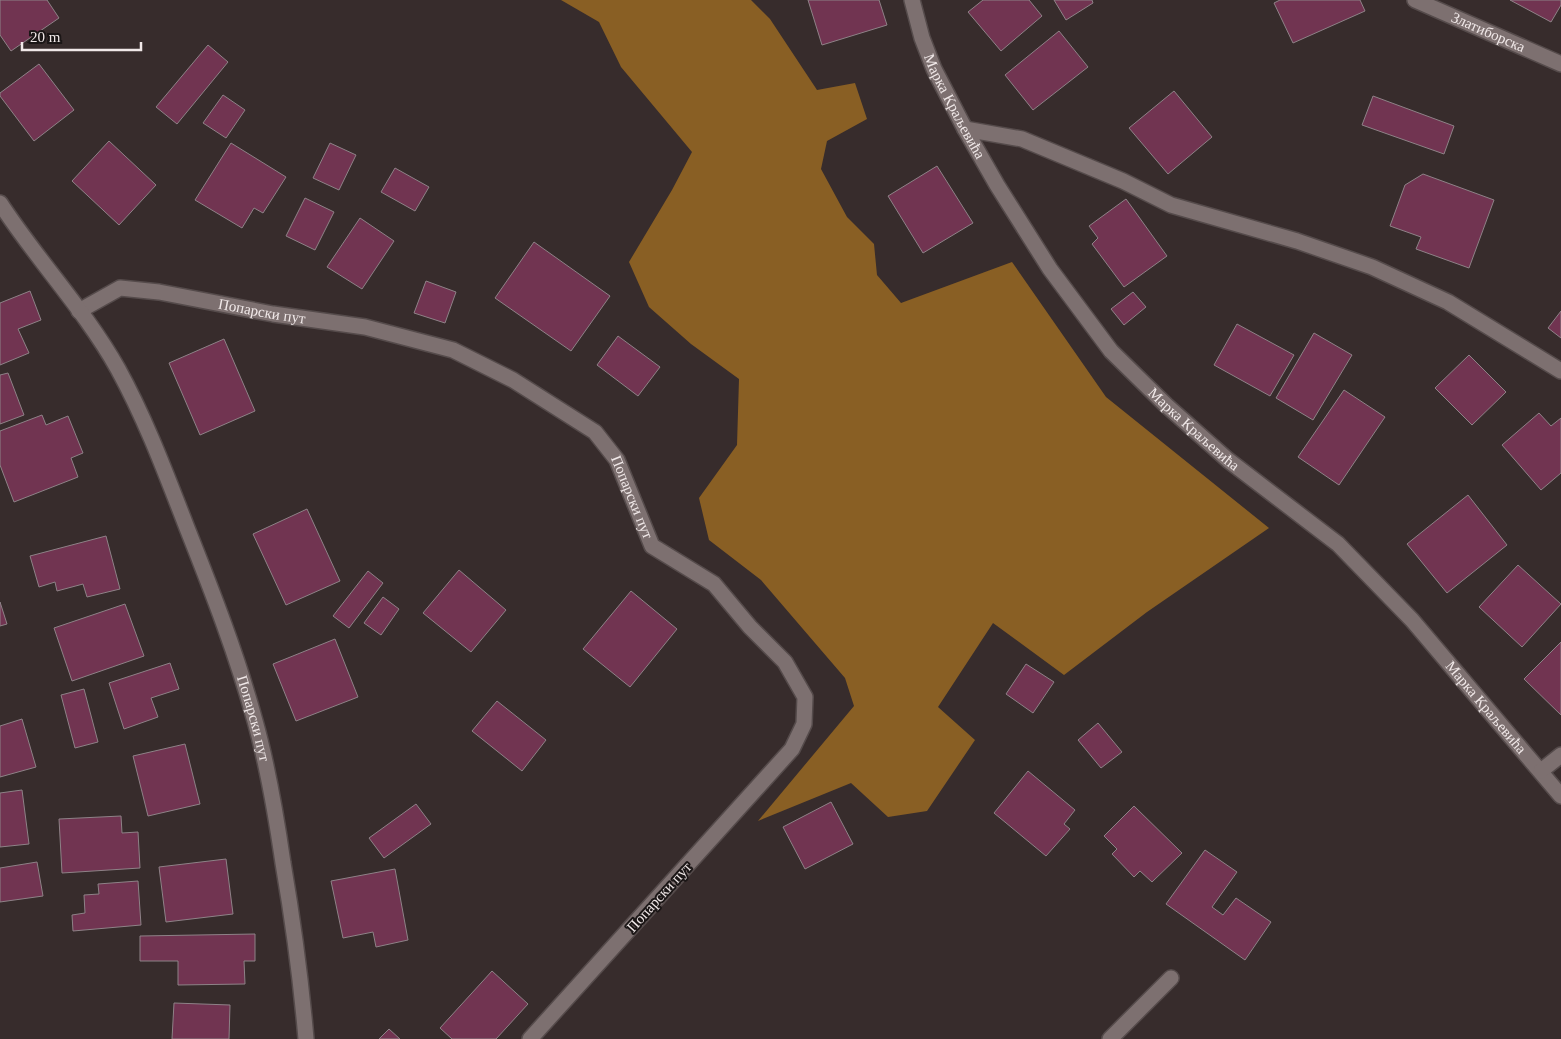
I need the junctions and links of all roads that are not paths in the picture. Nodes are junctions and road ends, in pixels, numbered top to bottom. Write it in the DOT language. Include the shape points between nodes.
graph roads {
  1 [pos="912,0"];
  2 [pos="1415,0"];
  3 [pos="1561,64"];
  4 [pos="964,129"];
  5 [pos="0,203"];
  6 [pos="79,311"];
  7 [pos="1561,371"];
  8 [pos="1561,756"];
  9 [pos="1541,771"];
  10 [pos="1561,796"];
  11 [pos="1171,978"];
  12 [pos="306,1039"];
  13 [pos="530,1039"];
  14 [pos="1110,1039"];
  1 -- 4 [label="street, Марка Краљевића" via="934,69"];
  2 -- 3 [label="street, Златиборска"];
  4 -- 7 [label="street" via="1022,139 1123,181 1171,205 1297,241 1372,267 1448,302"];
  4 -- 9 [label="street, Марка Краљевића" via="1050,269 1111,351 1228,460 1338,544 1412,620"];
  5 -- 6 [label="street, Попарски пут"];
  6 -- 12 [label="street, Попарски пут" via="118,369 157,452 220,612 255,721 269,776 288,890"];
  6 -- 13 [label="street, Попарски пут" via="120,288 159,292 273,314 365,326 453,350 513,380 595,432 617,460 652,546 714,584 750,628 785,662 805,697 804,724 792,749"];
  8 -- 9 [label="street"];
  9 -- 10 [label="street, Марка Краљевића"];
  11 -- 14 [label="street"];
}
